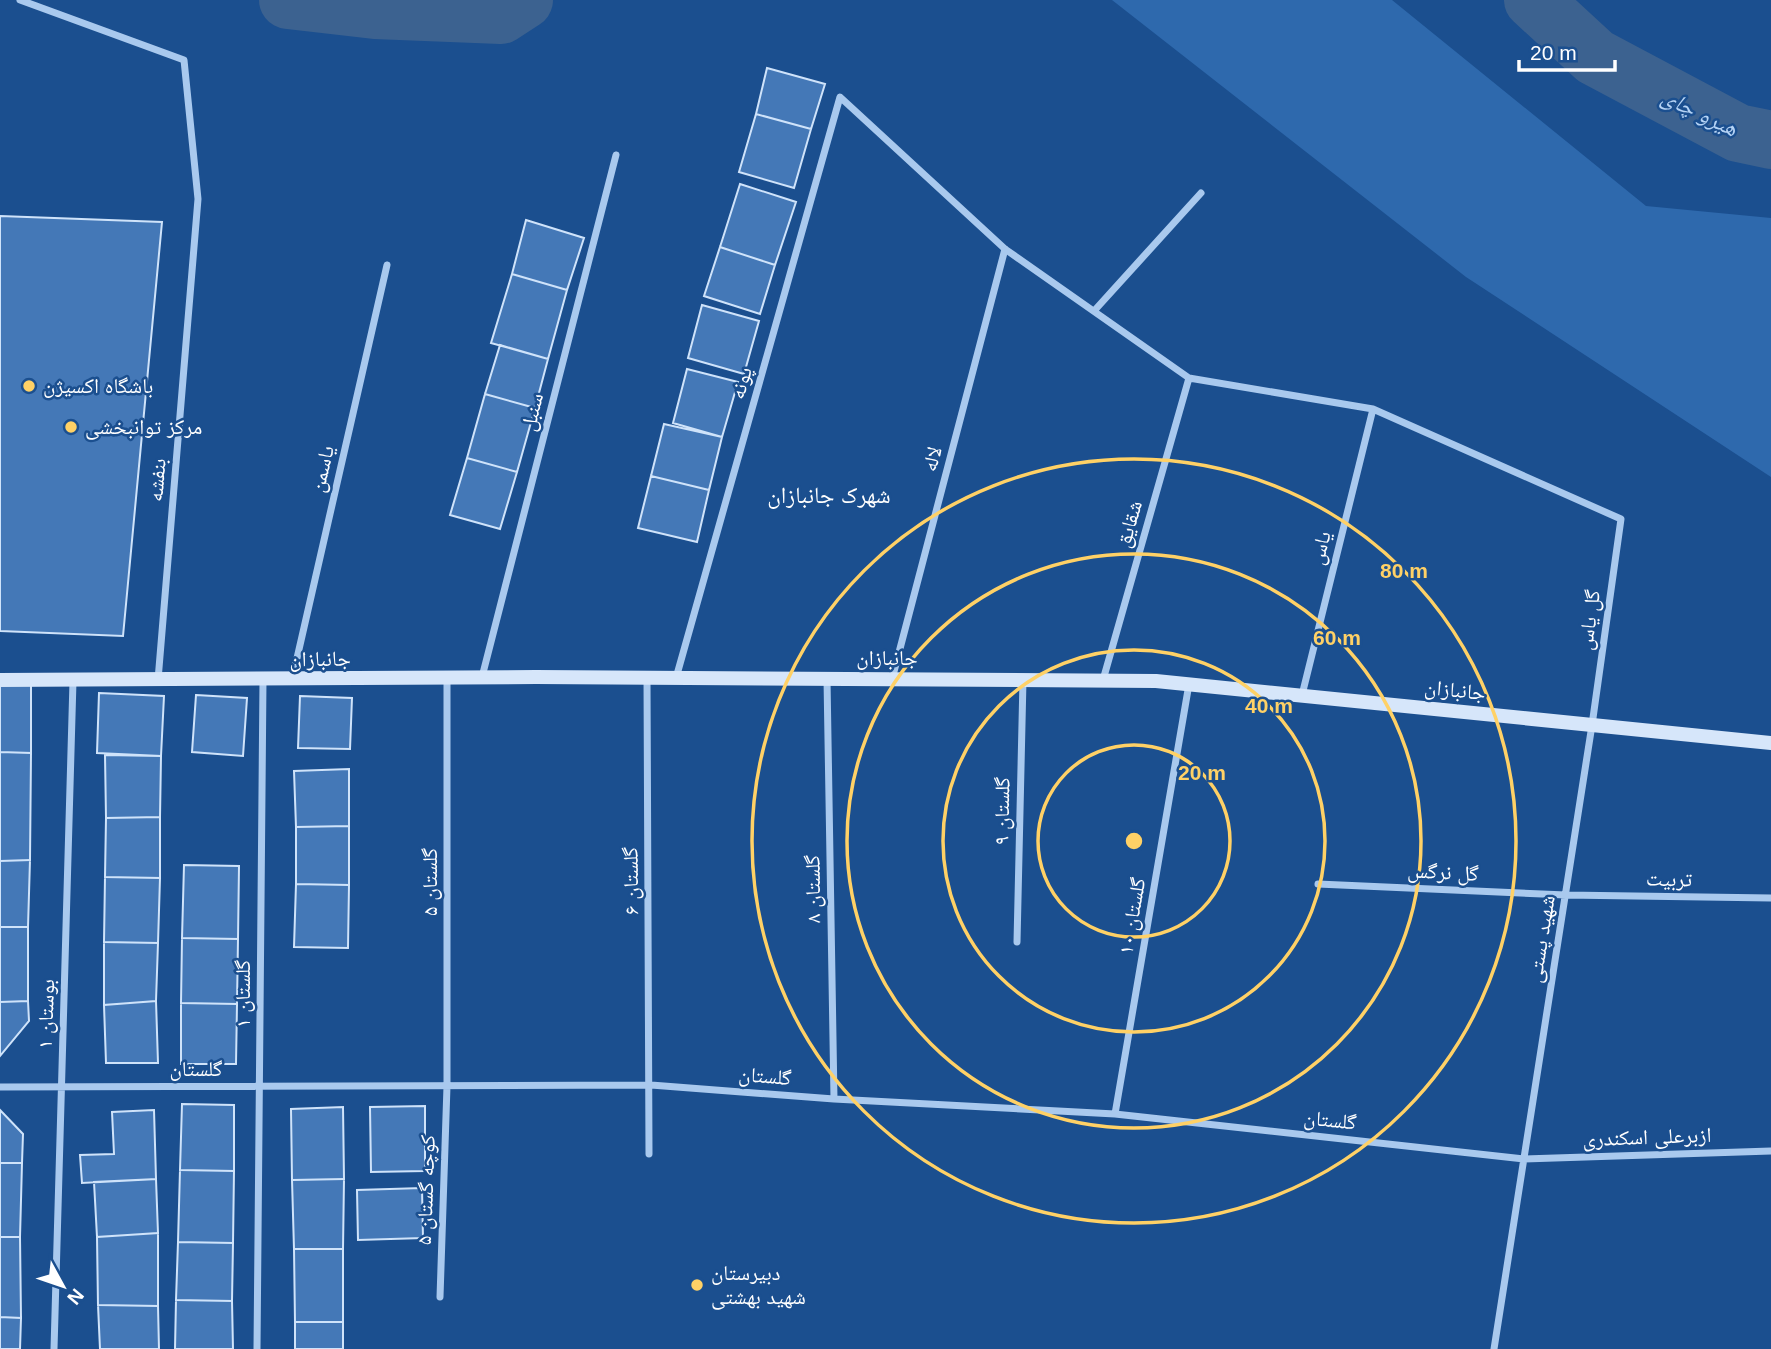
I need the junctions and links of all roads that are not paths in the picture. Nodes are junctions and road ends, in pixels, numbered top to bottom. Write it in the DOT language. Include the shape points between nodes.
graph roads {
  1 [pos="20,0"];
  2 [pos="616,155"];
  3 [pos="1201,192"];
  4 [pos="1005,248"];
  5 [pos="387,265"];
  6 [pos="1094,311"];
  7 [pos="1189,378"];
  8 [pos="1373,409"];
  9 [pos="447,678"];
  10 [pos="482,678"];
  11 [pos="647,678"];
  12 [pos="676,678"];
  13 [pos="827,679"];
  14 [pos="892,679"];
  15 [pos="0,680"];
  16 [pos="263,680"];
  17 [pos="292,680"];
  18 [pos="1023,680"];
  19 [pos="1103,680"];
  20 [pos="73,681"];
  21 [pos="158,681"];
  22 [pos="1189,684"];
  23 [pos="1302,695"];
  24 [pos="1592,725"];
  25 [pos="1771,743"];
  26 [pos="1318,884"];
  27 [pos="1566,895"];
  28 [pos="1771,898"];
  29 [pos="1017,942"];
  30 [pos="651,1085"];
  31 [pos="260,1086"];
  32 [pos="447,1086"];
  33 [pos="0,1087"];
  34 [pos="61,1087"];
  35 [pos="834,1099"];
  36 [pos="1115,1114"];
  37 [pos="1771,1151"];
  38 [pos="649,1154"];
  39 [pos="1524,1159"];
  40 [pos="440,1297"];
  41 [pos="54,1349"];
  42 [pos="257,1349"];
  43 [pos="1494,1349"];
  1 -- 21 [label="street, بنفشه" via="184,60 198,199"];
  2 -- 10 [label="street, سنبل"];
  3 -- 6 [label="street"];
  4 -- 6 [label="street"];
  4 -- 12 [label="street, پونه" via="840,97"];
  4 -- 14 [label="street, لاله"];
  5 -- 17 [label="street, یاسمن"];
  6 -- 7 [label="street"];
  7 -- 8 [label="street"];
  7 -- 19 [label="street, شقایق"];
  8 -- 23 [label="street, یاس"];
  8 -- 24 [label="street, گل یاس" via="1621,519"];
  9 -- 10 [label="street, جانبازان"];
  9 -- 17 [label="street, جانبازان"];
  9 -- 32 [label="street, گلستان ۵"];
  10 -- 11 [label="street, جانبازان"];
  11 -- 12 [label="street, جانبازان"];
  11 -- 30 [label="street, گلستان ۶"];
  12 -- 13 [label="street, جانبازان"];
  13 -- 14 [label="street, جانبازان"];
  13 -- 35 [label="street, گلستان ۸"];
  14 -- 18 [label="street, جانبازان"];
  15 -- 20 [label="street, جانبازان"];
  16 -- 17 [label="street, جانبازان"];
  16 -- 21 [label="street, جانبازان"];
  16 -- 31 [label="street, گلستان ۱"];
  18 -- 19 [label="street, جانبازان"];
  18 -- 29 [label="street, گلستان ۹"];
  19 -- 22 [label="street, جانبازان"];
  20 -- 21 [label="street, جانبازان"];
  20 -- 34 [label="street, بوستان ۱"];
  22 -- 23 [label="street, جانبازان"];
  22 -- 36 [label="street, گلستان ۱۰"];
  23 -- 24 [label="street, جانبازان"];
  24 -- 25 [label="street, جانبازان"];
  24 -- 27 [label="street, شهید پستی"];
  26 -- 27 [label="street, گل نرگس"];
  27 -- 28 [label="street, تربیت"];
  27 -- 39 [label="street, شهید پستی"];
  30 -- 32 [label="street, گلستان"];
  30 -- 35 [label="street, گلستان"];
  30 -- 38 [label="street, گلستان ۶"];
  31 -- 32 [label="street, گلستان"];
  31 -- 34 [label="street, گلستان"];
  31 -- 42 [label="street, گلستان ۱"];
  32 -- 40 [label="street, کوچه گستان ۵"];
  33 -- 34 [label="street, گلستان"];
  34 -- 41 [label="street, بوستان ۱"];
  35 -- 36 [label="street, گلستان"];
  36 -- 39 [label="street, گلستان"];
  37 -- 39 [label="street, ازبرعلی اسکندری"];
  39 -- 43 [label="street, شهید پستی"];
}
